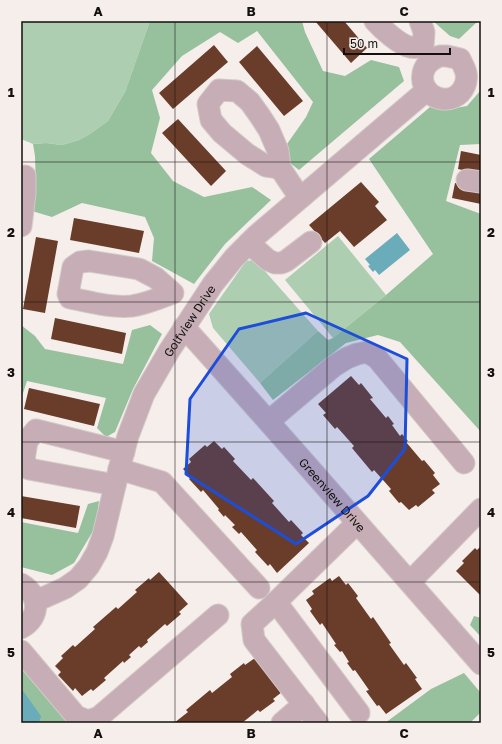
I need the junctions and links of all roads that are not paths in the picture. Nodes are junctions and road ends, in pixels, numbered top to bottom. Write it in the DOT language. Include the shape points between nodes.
graph roads {
  1 [pos="375,21"];
  2 [pos="420,21"];
  3 [pos="428,53"];
  4 [pos="427,90"];
  5 [pos="280,168"];
  6 [pos="25,176"];
  7 [pos="300,198"];
  8 [pos="21,226"];
  9 [pos="311,242"];
  10 [pos="249,243"];
  11 [pos="173,293"];
  12 [pos="196,309"];
  13 [pos="184,327"];
  14 [pos="269,421"];
  15 [pos="464,463"];
  16 [pos="119,469"];
  17 [pos="481,510"];
  18 [pos="357,523"];
  19 [pos="410,582"];
  20 [pos="21,584"];
  21 [pos="259,588"];
  22 [pos="36,601"];
  23 [pos="276,602"];
  24 [pos="218,615"];
  25 [pos="21,628"];
  26 [pos="21,651"];
  27 [pos="481,664"];
  28 [pos="304,704"];
  29 [pos="359,713"];
  30 [pos="282,723"];
  31 [pos="318,723"];
  1 -- 3 [label="street" via="398,41"];
  2 -- 3 [label="street"];
  3 -- 4 [label="street" via="423,77"];
  3 -- 4 [label="street" via="460,59 466,82 459,94 452,98 438,98"];
  4 -- 7 [label="street, Golfview Drive"];
  5 -- 7 [label="street"];
  6 -- 8 [label="street"];
  7 -- 10 [label="street, Golfview Drive"];
  9 -- 10 [label="street" via="281,263 268,260"];
  10 -- 12 [label="street, Golfview Drive" via="213,284"];
  11 -- 12 [label="street"];
  12 -- 13 [label="street, Golfview Drive"];
  13 -- 14 [label="street, Greenview Drive"];
  13 -- 16 [label="street, Golfview Drive" via="144,394"];
  14 -- 15 [label="street" via="334,366 347,358 367,352 377,358"];
  14 -- 18 [label="street, Greenview Drive"];
  16 -- 21 [label="street" via="162,482"];
  16 -- 22 [label="street, Golfview Drive" via="103,536 89,566 78,579 65,588"];
  17 -- 19 [label="street"];
  18 -- 19 [label="street, Greenview Drive"];
  18 -- 23 [label="street"];
  19 -- 27 [label="street, Greenview Drive"];
  20 -- 22 [label="street" via="28,588"];
  22 -- 25 [label="street" via="33,617"];
  23 -- 28 [label="street" via="252,624 254,640"];
  23 -- 29 [label="street"];
  24 -- 26 [label="street" via="99,717 88,721 76,716"];
  28 -- 30 [label="street"];
  28 -- 31 [label="street"];
}
